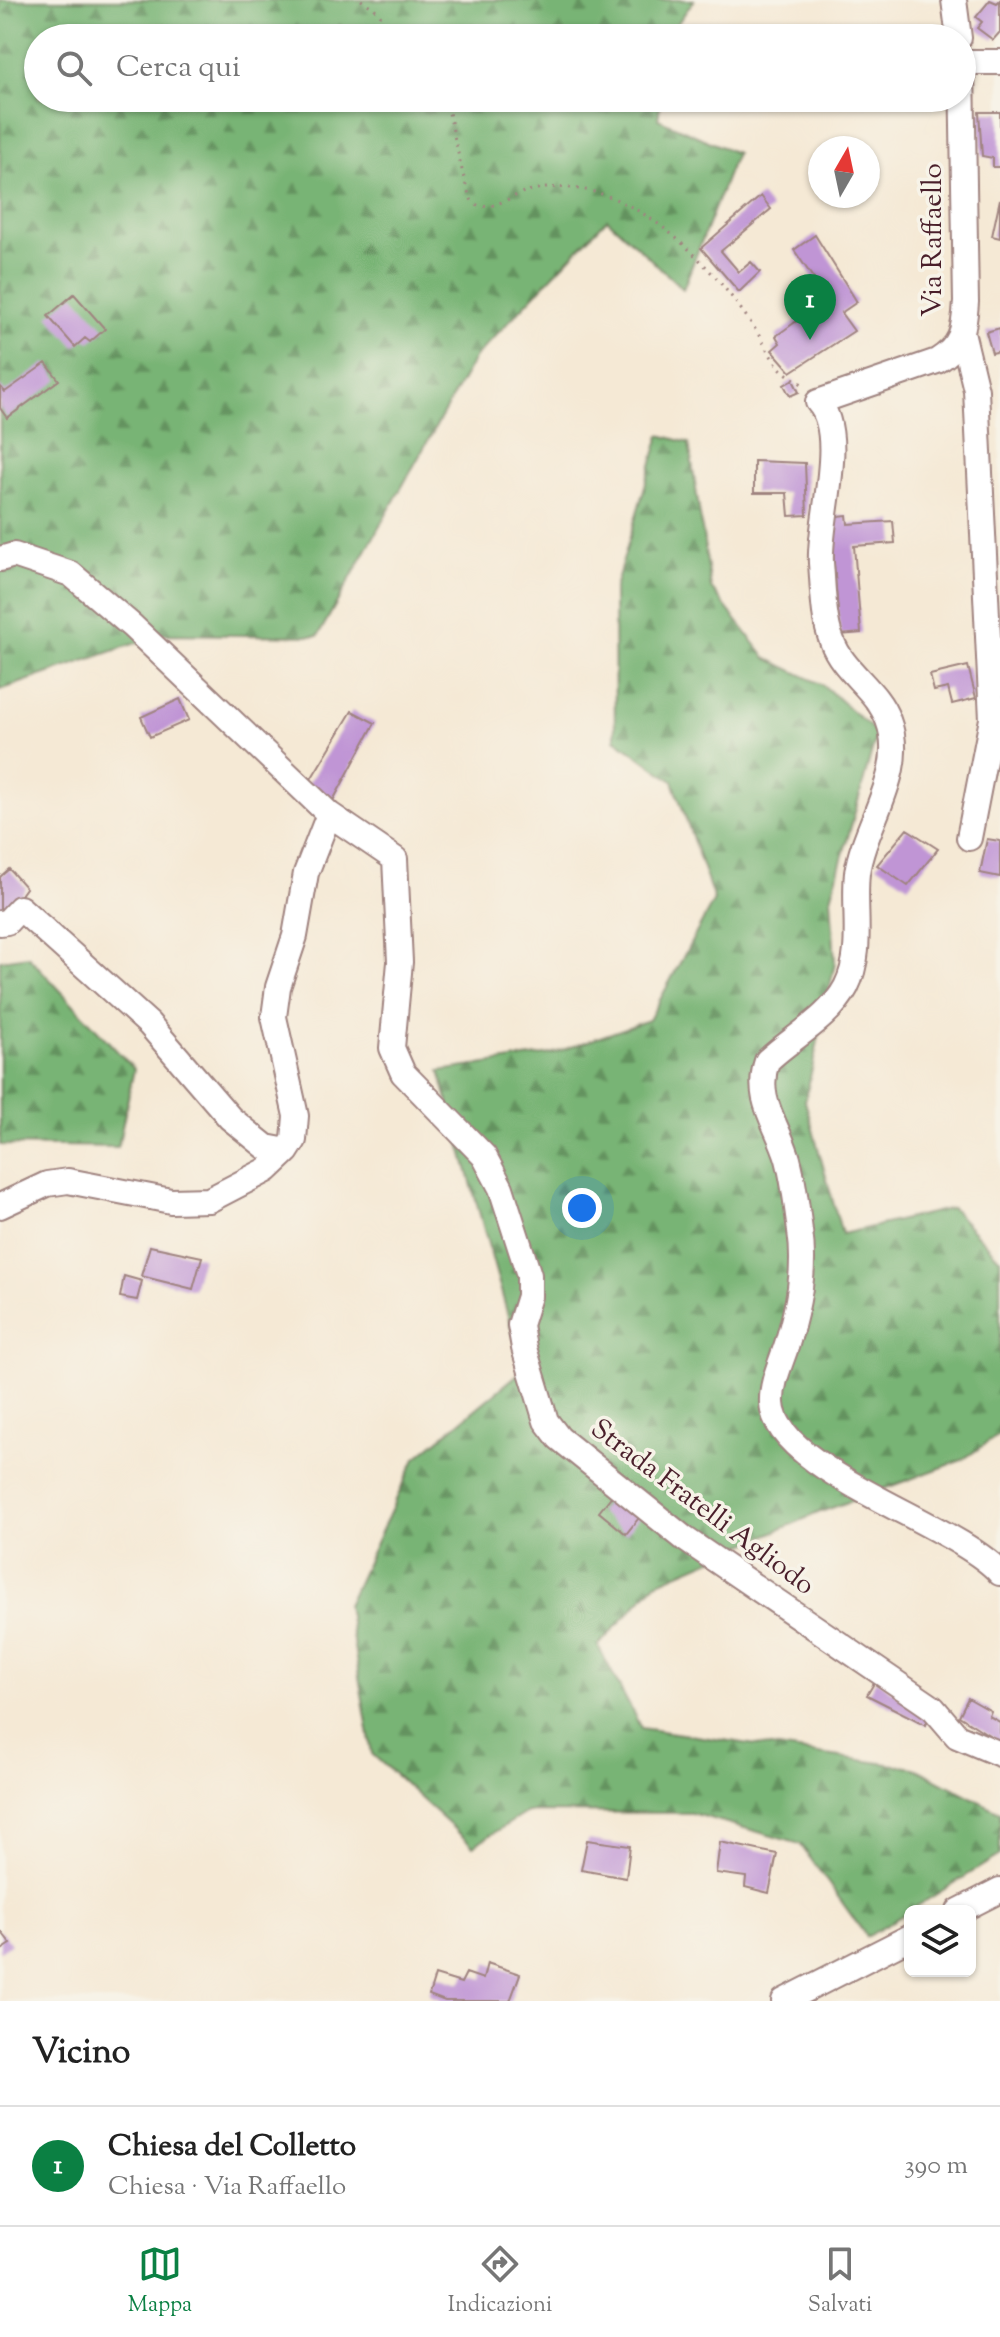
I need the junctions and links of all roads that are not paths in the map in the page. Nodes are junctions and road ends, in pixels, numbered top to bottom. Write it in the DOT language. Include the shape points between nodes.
graph roads {
  1 [pos="954,0"];
  2 [pos="957,24"];
  3 [pos="1000,62"];
  4 [pos="976,63"];
  5 [pos="963,112"];
  6 [pos="963,336"];
  7 [pos="0,559"];
  8 [pos="329,814"];
  9 [pos="969,838"];
  10 [pos="0,923"];
  11 [pos="287,1151"];
  12 [pos="0,1206"];
  13 [pos="1000,1573"];
  14 [pos="1000,1754"];
  15 [pos="1000,1890"];
  16 [pos="971,1905"];
  17 [pos="904,1940"];
  18 [pos="784,2001"];
  1 -- 2 [label="street"];
  3 -- 4 [label="street"];
  5 -- 6 [label="street, Via Raffaello"];
  6 -- 9 [label="street" via="976,390 992,719"];
  6 -- 13 [label="street, Via Raffaello" via="937,361 822,406 830,442 821,560 831,641 889,720 892,761 859,866 855,963 846,987 826,1013 767,1061 761,1091 788,1160 802,1244 797,1310 774,1385 778,1425 803,1451 851,1484 961,1542"];
  7 -- 8 [label="street" via="14,555 71,574"];
  8 -- 11 [label="street" via="306,873 274,1017 296,1116 294,1140"];
  8 -- 14 [label="street, Strada Fratelli Agliodo" via="395,859 400,962 392,1048 403,1073 484,1156 501,1188 529,1275 520,1325 546,1421 559,1438 685,1539 933,1708 957,1736"];
  10 -- 11 [label="street" via="20,908 149,1024 230,1118 266,1147"];
  11 -- 12 [label="street" via="267,1170 209,1200 171,1201 68,1181 47,1184"];
  15 -- 16 [label="street"];
  17 -- 18 [label="street"];
}
